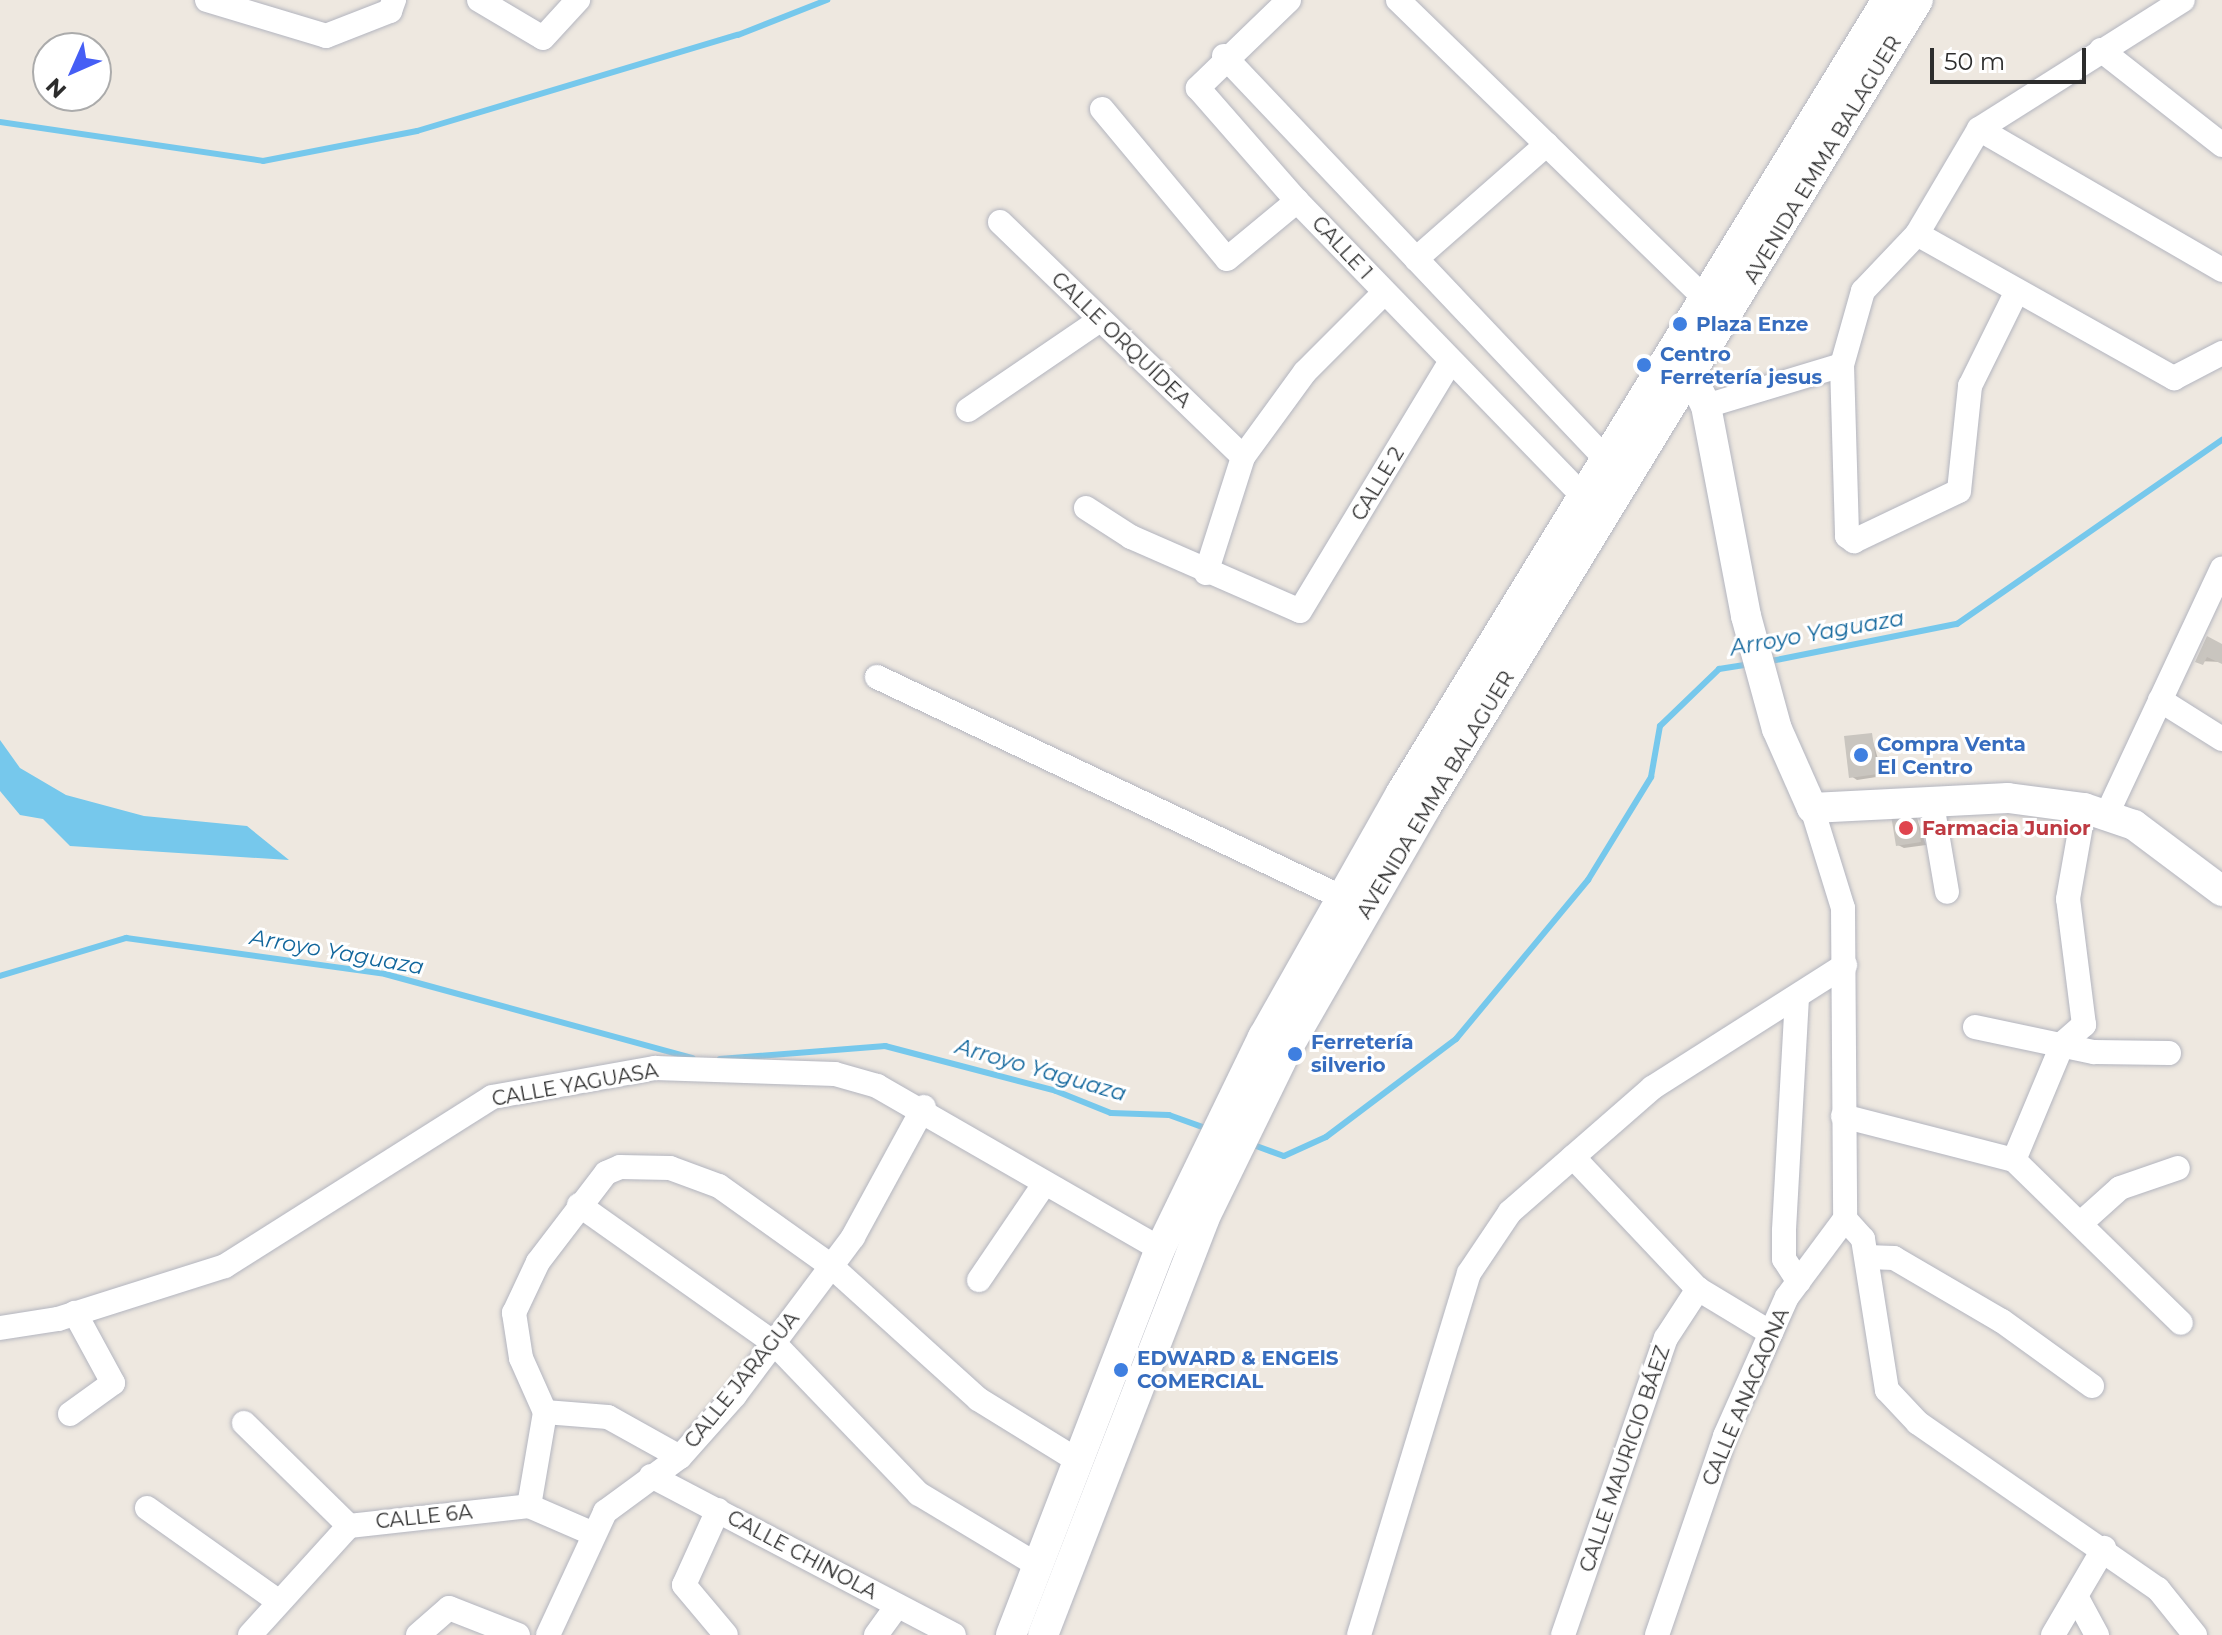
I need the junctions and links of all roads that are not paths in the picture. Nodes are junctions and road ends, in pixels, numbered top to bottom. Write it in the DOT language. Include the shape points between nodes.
graph roads {
  1 [pos="207,0"];
  2 [pos="394,0"];
  3 [pos="479,0"];
  4 [pos="578,0"];
  5 [pos="1289,0"];
  6 [pos="1398,0"];
  7 [pos="1887,0"];
  8 [pos="1918,0"];
  9 [pos="2183,0"];
  10 [pos="2101,50"];
  11 [pos="1224,56"];
  12 [pos="1102,109"];
  13 [pos="1979,129"];
  14 [pos="1547,144"];
  15 [pos="2222,145"];
  16 [pos="1297,201"];
  17 [pos="1000,222"];
  18 [pos="1917,234"];
  19 [pos="1416,259"];
  20 [pos="2222,270"];
  21 [pos="2017,291"];
  22 [pos="1384,293"];
  23 [pos="1704,298"];
  24 [pos="1100,320"];
  25 [pos="1673,348"];
  26 [pos="2222,353"];
  27 [pos="1450,362"];
  28 [pos="1842,365"];
  29 [pos="1694,377"];
  30 [pos="1706,406"];
  31 [pos="968,410"];
  32 [pos="1243,457"];
  33 [pos="1604,457"];
  34 [pos="1581,494"];
  35 [pos="1086,508"];
  36 [pos="2222,569"];
  37 [pos="1206,573"];
  38 [pos="2213,612"];
  39 [pos="877,677"];
  40 [pos="2160,700"];
  41 [pos="2222,739"];
  42 [pos="1413,800"];
  43 [pos="1932,804"];
  44 [pos="1812,808"];
  45 [pos="2095,811"];
  46 [pos="2218,879"];
  47 [pos="1947,892"];
  48 [pos="1339,896"];
  49 [pos="1845,965"];
  50 [pos="1797,997"];
  51 [pos="1975,1027"];
  52 [pos="1275,1043"];
  53 [pos="2063,1043"];
  54 [pos="2169,1053"];
  55 [pos="924,1107"];
  56 [pos="1843,1116"];
  57 [pos="1573,1157"];
  58 [pos="2014,1160"];
  59 [pos="2178,1168"];
  60 [pos="1045,1183"];
  61 [pos="579,1205"];
  62 [pos="1191,1212"];
  63 [pos="1845,1219"];
  64 [pos="2081,1223"];
  65 [pos="1160,1249"];
  66 [pos="1867,1257"];
  67 [pos="831,1266"];
  68 [pos="979,1280"];
  69 [pos="1799,1282"];
  70 [pos="1698,1289"];
  71 [pos="75,1313"];
  72 [pos="2181,1323"];
  73 [pos="0,1328"];
  74 [pos="1771,1333"];
  75 [pos="774,1343"];
  76 [pos="2092,1386"];
  77 [pos="545,1412"];
  78 [pos="70,1414"];
  79 [pos="244,1423"];
  80 [pos="680,1457"];
  81 [pos="1080,1462"];
  82 [pos="651,1476"];
  83 [pos="529,1506"];
  84 [pos="147,1508"];
  85 [pos="718,1510"];
  86 [pos="349,1526"];
  87 [pos="591,1533"];
  88 [pos="2104,1548"];
  89 [pos="1039,1566"];
  90 [pos="2077,1598"];
  91 [pos="278,1601"];
  92 [pos="897,1606"];
  93 [pos="1660,1626"];
  94 [pos="250,1635"];
  95 [pos="418,1635"];
  96 [pos="518,1635"];
  97 [pos="548,1635"];
  98 [pos="726,1635"];
  99 [pos="876,1635"];
  100 [pos="954,1635"];
  101 [pos="1011,1635"];
  102 [pos="1043,1635"];
  103 [pos="1359,1635"];
  104 [pos="1563,1635"];
  105 [pos="1682,1635"];
  106 [pos="2053,1635"];
  107 [pos="2097,1635"];
  108 [pos="2195,1635"];
  1 -- 2 [label="street" via="326,36 390,11"];
  3 -- 4 [label="street" via="543,38"];
  5 -- 11 [label="street, CALLE 1"];
  6 -- 14 [label="street"];
  7 -- 23 [label="street, AVENIDA EMMA BALAGUER"];
  8 -- 29 [label="street, AVENIDA EMMA BALAGUER"];
  9 -- 10 [label="street"];
  10 -- 13 [label="street"];
  10 -- 15 [label="street"];
  11 -- 16 [label="street, CALLE 1" via="1198,88"];
  11 -- 19 [label="street"];
  12 -- 16 [label="street" via="1227,259"];
  13 -- 18 [label="street"];
  13 -- 20 [label="street"];
  14 -- 19 [label="street"];
  14 -- 23 [label="street"];
  16 -- 22 [label="street, CALLE 1"];
  17 -- 24 [label="street, CALLE ORQUÍDEA"];
  18 -- 21 [label="street"];
  18 -- 28 [label="street" via="1863,291"];
  19 -- 33 [label="street"];
  21 -- 26 [label="street" via="2174,378"];
  21 -- 28 [label="street" via="1970,386 1959,491 1854,541 1847,536"];
  22 -- 27 [label="street, CALLE 1"];
  22 -- 32 [label="street" via="1305,372"];
  23 -- 25 [label="street, AVENIDA EMMA BALAGUER"];
  24 -- 31 [label="street"];
  24 -- 32 [label="street, CALLE ORQUÍDEA"];
  25 -- 29 [label="street"];
  25 -- 33 [label="street, AVENIDA EMMA BALAGUER"];
  27 -- 34 [label="street, CALLE 1"];
  27 -- 37 [label="street, CALLE 2" via="1306,606 1293,612"];
  28 -- 30 [label="street"];
  29 -- 30 [label="street"];
  29 -- 42 [label="street, AVENIDA EMMA BALAGUER"];
  30 -- 44 [label="street" via="1746,616 1777,729"];
  32 -- 37 [label="street"];
  33 -- 34 [label="street, AVENIDA EMMA BALAGUER"];
  34 -- 42 [label="street, AVENIDA EMMA BALAGUER"];
  35 -- 37 [label="street"];
  36 -- 38 [label="street"];
  38 -- 40 [label="street"];
  39 -- 48 [label="street"];
  40 -- 41 [label="street"];
  40 -- 45 [label="street"];
  42 -- 48 [label="street, AVENIDA EMMA BALAGUER"];
  42 -- 52 [label="street, AVENIDA EMMA BALAGUER"];
  43 -- 44 [label="street"];
  43 -- 45 [label="street" via="2008,798"];
  43 -- 47 [label="street"];
  44 -- 49 [label="street" via="1838,885"];
  45 -- 46 [label="street"];
  45 -- 53 [label="street" via="2068,899 2084,1025"];
  48 -- 52 [label="street, AVENIDA EMMA BALAGUER"];
  49 -- 50 [label="street"];
  49 -- 56 [label="street"];
  50 -- 57 [label="street" via="1652,1088"];
  50 -- 69 [label="street" via="1784,1259"];
  51 -- 53 [label="street"];
  52 -- 62 [label="street, AVENIDA EMMA BALAGUER"];
  53 -- 54 [label="street" via="2094,1052"];
  53 -- 58 [label="street"];
  55 -- 60 [label="street, CALLE YAGUASA"];
  55 -- 67 [label="street, CALLE JARAGUA"];
  55 -- 71 [label="street, CALLE YAGUASA" via="835,1074 655,1068 492,1097 231,1263"];
  56 -- 58 [label="street"];
  56 -- 63 [label="street"];
  57 -- 70 [label="street"];
  57 -- 103 [label="street" via="1510,1212 1469,1273"];
  58 -- 64 [label="street"];
  59 -- 64 [label="street" via="2120,1188"];
  60 -- 65 [label="street, CALLE YAGUASA"];
  60 -- 68 [label="street"];
  61 -- 67 [label="street" via="620,1167 670,1168 719,1186"];
  61 -- 75 [label="street"];
  61 -- 77 [label="street" via="538,1262 514,1313 521,1358"];
  62 -- 65 [label="street, AVENIDA EMMA BALAGUER"];
  62 -- 102 [label="street, AVENIDA EMMA BALAGUER"];
  63 -- 66 [label="street" via="1856,1224"];
  63 -- 69 [label="street, CALLE ANACAONA"];
  64 -- 72 [label="street"];
  65 -- 81 [label="street, AVENIDA EMMA BALAGUER"];
  66 -- 76 [label="street" via="1894,1258 2002,1321"];
  66 -- 88 [label="street" via="1876,1354 1887,1390 1918,1423"];
  67 -- 75 [label="street, CALLE JARAGUA"];
  67 -- 81 [label="street" via="978,1399"];
  69 -- 74 [label="street, CALLE ANACAONA"];
  70 -- 74 [label="street"];
  70 -- 104 [label="street, CALLE MAURICIO BÁEZ" via="1666,1338"];
  71 -- 73 [label="street, CALLE YAGUASA"];
  71 -- 78 [label="street" via="113,1383"];
  74 -- 93 [label="street, CALLE ANACAONA" via="1725,1436"];
  75 -- 80 [label="street, CALLE JARAGUA"];
  75 -- 89 [label="street" via="919,1494"];
  77 -- 80 [label="street" via="608,1417"];
  77 -- 83 [label="street"];
  79 -- 86 [label="street"];
  80 -- 82 [label="street, CALLE JARAGUA"];
  81 -- 89 [label="street, AVENIDA EMMA BALAGUER"];
  82 -- 85 [label="street, CALLE CHINOLA"];
  82 -- 87 [label="street, CALLE JARAGUA" via="625,1490"];
  83 -- 86 [label="street, CALLE 6A"];
  83 -- 87 [label="street, CALLE 6A"];
  84 -- 91 [label="street"];
  85 -- 92 [label="street, CALLE CHINOLA"];
  85 -- 98 [label="street" via="684,1585"];
  86 -- 91 [label="street, CALLE 6A"];
  87 -- 97 [label="street, CALLE JARAGUA"];
  88 -- 90 [label="street"];
  88 -- 108 [label="street" via="2158,1589"];
  89 -- 101 [label="street, AVENIDA EMMA BALAGUER"];
  90 -- 106 [label="street"];
  90 -- 107 [label="street"];
  91 -- 94 [label="street, CALLE 6A"];
  92 -- 99 [label="street"];
  92 -- 100 [label="street, CALLE CHINOLA"];
  93 -- 105 [label="street"];
  95 -- 96 [label="street" via="449,1608"];
}
